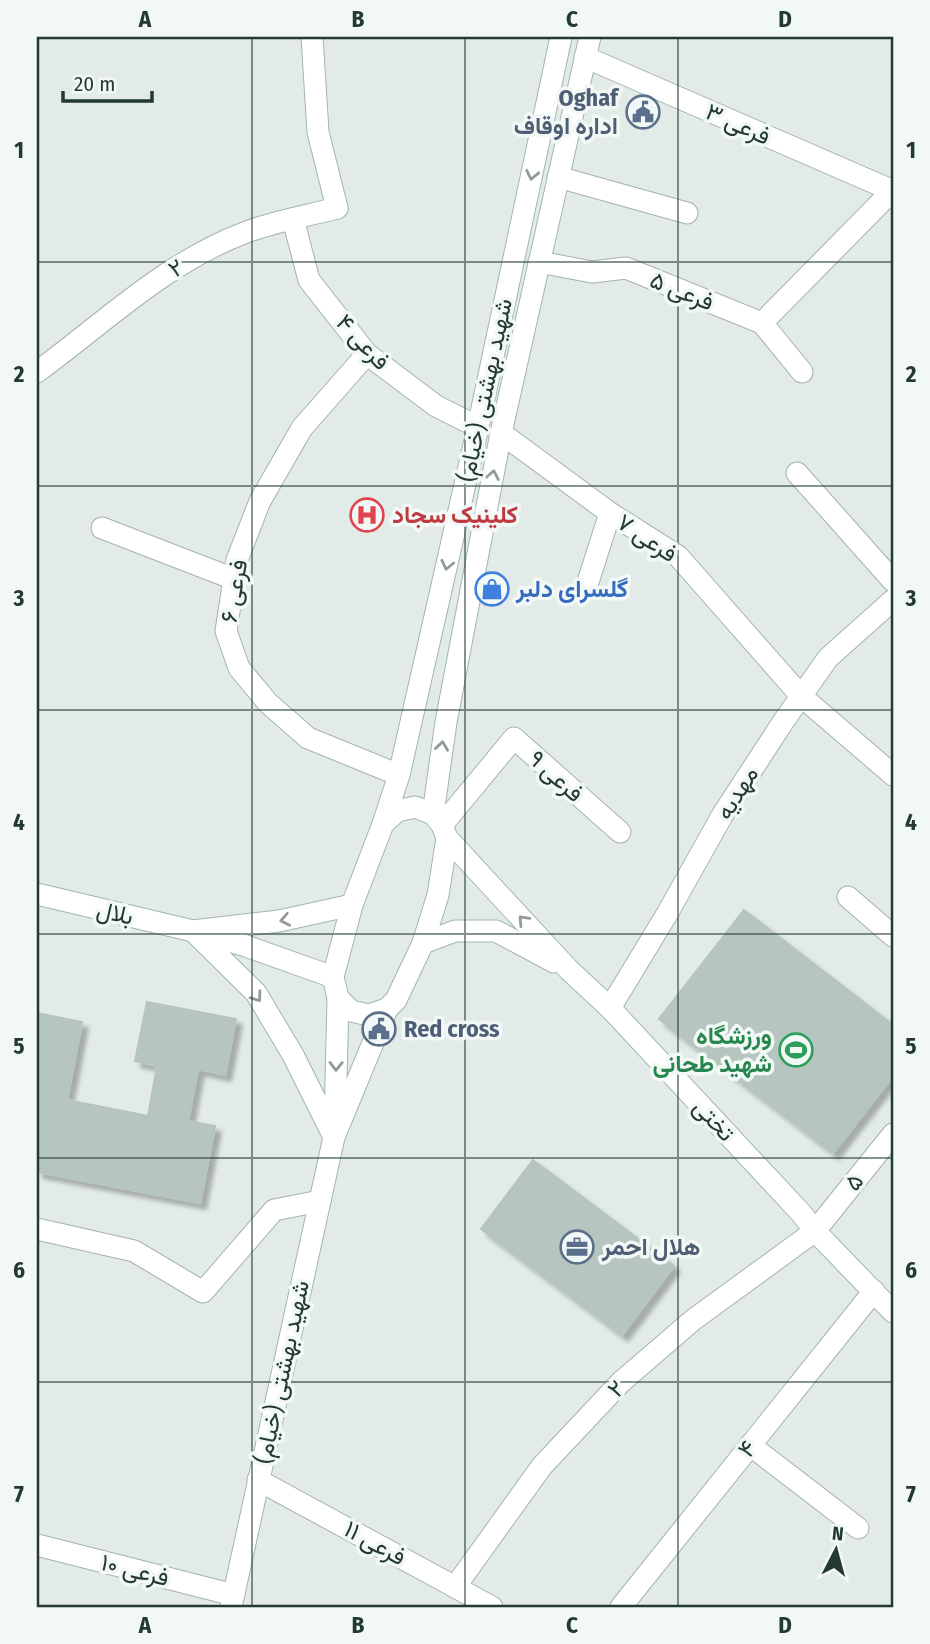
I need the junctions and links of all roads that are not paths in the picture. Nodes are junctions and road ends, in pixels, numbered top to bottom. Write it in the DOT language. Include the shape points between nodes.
graph roads {
  1 [pos="312,37"];
  2 [pos="561,37"];
  3 [pos="589,42"];
  4 [pos="558,177"];
  5 [pos="892,190"];
  6 [pos="687,213"];
  7 [pos="293,219"];
  8 [pos="539,262"];
  9 [pos="762,323"];
  10 [pos="367,354"];
  11 [pos="37,372"];
  12 [pos="802,372"];
  13 [pos="478,427"];
  14 [pos="501,433"];
  15 [pos="797,473"];
  16 [pos="610,513"];
  17 [pos="102,528"];
  18 [pos="234,579"];
  19 [pos="893,581"];
  20 [pos="589,582"];
  21 [pos="893,600"];
  22 [pos="801,696"];
  23 [pos="399,775"];
  24 [pos="893,775"];
  25 [pos="383,824"];
  26 [pos="440,826"];
  27 [pos="620,832"];
  28 [pos="37,894"];
  29 [pos="848,897"];
  30 [pos="352,905"];
  31 [pos="192,932"];
  32 [pos="893,936"];
  33 [pos="423,943"];
  34 [pos="569,970"];
  35 [pos="335,987"];
  36 [pos="610,1008"];
  37 [pos="387,1009"];
  38 [pos="893,1134"];
  39 [pos="334,1137"];
  40 [pos="320,1201"];
  41 [pos="37,1229"];
  42 [pos="815,1231"];
  43 [pos="874,1291"];
  44 [pos="893,1312"];
  45 [pos="750,1445"];
  46 [pos="258,1480"];
  47 [pos="858,1528"];
  48 [pos="37,1545"];
  49 [pos="455,1587"];
  50 [pos="233,1601"];
  51 [pos="492,1607"];
  52 [pos="621,1607"];
  1 -- 7 [label="street, ۲" via="318,132 337,208"];
  2 -- 13 [label="street, شهید بهشتی (خیام), one-way"];
  3 -- 4 [label="street, شهید بهشتی (خیام)"];
  3 -- 5 [label="street, فرعی ۳"];
  4 -- 6 [label="street"];
  4 -- 8 [label="street, شهید بهشتی (خیام)"];
  5 -- 9 [label="street"];
  7 -- 10 [label="street, فرعی ۴" via="309,281"];
  7 -- 11 [label="street, ۲" via="245,232 184,262"];
  8 -- 9 [label="street, فرعی ۵" via="592,272 626,268"];
  8 -- 14 [label="street, شهید بهشتی (خیام)"];
  9 -- 12 [label="street, فرعی ۵"];
  10 -- 13 [label="street, فرعی ۴" via="436,406"];
  10 -- 18 [label="street, فرعی ۶" via="302,428 260,501"];
  13 -- 23 [label="street, شهید بهشتی (خیام), one-way"];
  14 -- 16 [label="street, فرعی ۷"];
  26 -- 14 [label="street, شهید بهشتی (خیام), one-way" via="446,722"];
  15 -- 19 [label="street"];
  16 -- 20 [label="street"];
  16 -- 22 [label="street, فرعی ۷" via="678,556"];
  17 -- 18 [label="street"];
  18 -- 23 [label="street, فرعی ۶" via="226,631 239,667 268,703 309,738"];
  21 -- 22 [label="street, مهدیه" via="828,658"];
  22 -- 24 [label="street, فرعی ۷"];
  22 -- 36 [label="street, مهدیه" via="723,814"];
  23 -- 25 [label="street, شهید بهشتی (خیام)"];
  25 -- 26 [label="street" via="397,811 415,807"];
  25 -- 30 [label="street, شهید بهشتی (خیام)"];
  26 -- 27 [label="street, فرعی ۹" via="514,738"];
  26 -- 33 [label="street, شهید بهشتی (خیام)" via="438,895"];
  34 -- 26 [label="street, تختی, one-way"];
  28 -- 31 [label="street, بلال"];
  29 -- 32 [label="street"];
  30 -- 31 [label="street, one-way" via="279,921"];
  30 -- 35 [label="street, شهید بهشتی (خیام)"];
  31 -- 35 [label="street, بلال" via="246,946"];
  31 -- 39 [label="street, one-way" via="256,993"];
  33 -- 34 [label="street" via="455,931 496,931"];
  33 -- 37 [label="street, شهید بهشتی (خیام)" via="396,1000"];
  34 -- 36 [label="street, تختی"];
  35 -- 37 [label="street, بلال" via="351,1011 369,1015"];
  35 -- 39 [label="street, شهید بهشتی (خیام), one-way"];
  36 -- 42 [label="street, تختی"];
  37 -- 39 [label="street, شهید بهشتی (خیام)"];
  38 -- 42 [label="street, ۵"];
  39 -- 40 [label="street, شهید بهشتی (خیام)"];
  40 -- 41 [label="street" via="274,1210 204,1292 134,1251"];
  40 -- 46 [label="street, شهید بهشتی (خیام)"];
  42 -- 43 [label="street, تختی"];
  42 -- 49 [label="street, ۲" via="693,1320 621,1382 542,1466"];
  43 -- 44 [label="street, تختی"];
  43 -- 45 [label="street, ۴"];
  45 -- 47 [label="street"];
  45 -- 52 [label="street, ۴"];
  46 -- 49 [label="street, فرعی ۱۱"];
  46 -- 50 [label="street, شهید بهشتی (خیام)"];
  48 -- 50 [label="street, فرعی ۱۰"];
  49 -- 51 [label="street, فرعی ۱۱"];
}
